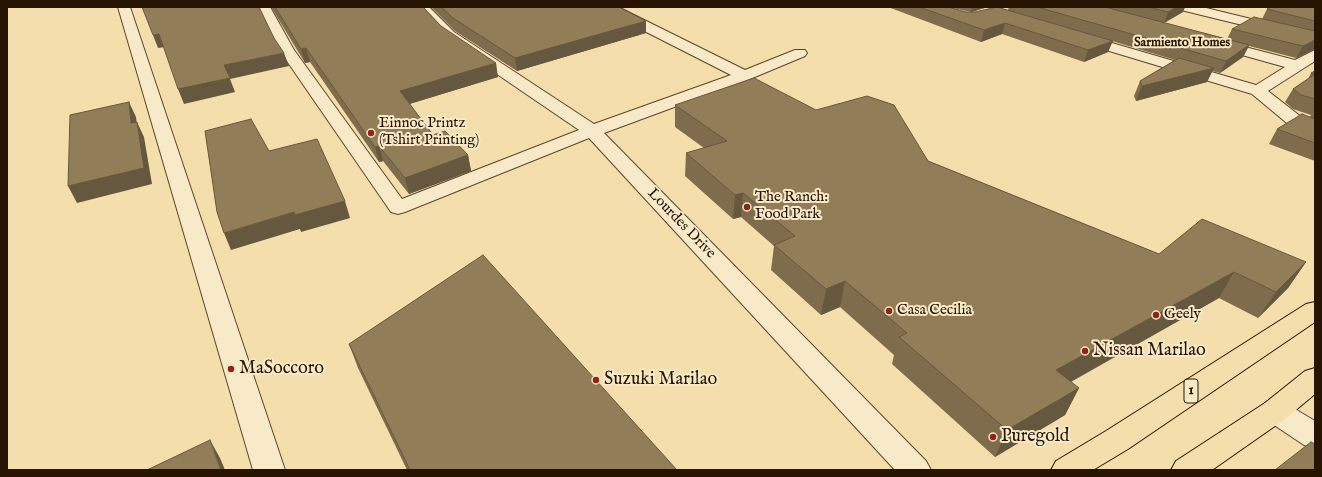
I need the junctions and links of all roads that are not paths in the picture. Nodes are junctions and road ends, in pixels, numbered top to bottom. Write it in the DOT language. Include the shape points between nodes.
graph roads {
  1 [pos="124,7"];
  2 [pos="264,7"];
  3 [pos="422,7"];
  4 [pos="608,7"];
  5 [pos="1186,7"];
  6 [pos="1285,32"];
  7 [pos="1069,34"];
  8 [pos="1205,40"];
  9 [pos="800,53"];
  10 [pos="1315,54"];
  11 [pos="1296,65"];
  12 [pos="744,76"];
  13 [pos="1258,91"];
  14 [pos="592,131"];
  15 [pos="1315,131"];
  16 [pos="1315,310"];
  17 [pos="1315,378"];
  18 [pos="1275,411"];
  19 [pos="1315,436"];
  20 [pos="269,470"];
  21 [pos="915,470"];
  22 [pos="1067,470"];
  23 [pos="1187,470"];
  1 -- 20 [label="street"];
  2 -- 14 [label="street" via="287,51 398,208"];
  3 -- 14 [label="street, Lourdes Drive" via="449,35"];
  4 -- 12 [label="street"];
  5 -- 6 [label="street"];
  7 -- 13 [label="street"];
  8 -- 11 [label="street"];
  9 -- 12 [label="street"];
  10 -- 11 [label="street"];
  11 -- 13 [label="street"];
  12 -- 14 [label="street"];
  13 -- 15 [label="street" via="1294,120"];
  14 -- 21 [label="street, Lourdes Drive"];
  16 -- 22 [label="highway, 1"];
  17 -- 18 [label="highway"];
  18 -- 19 [label="street"];
  18 -- 23 [label="highway"];
}
